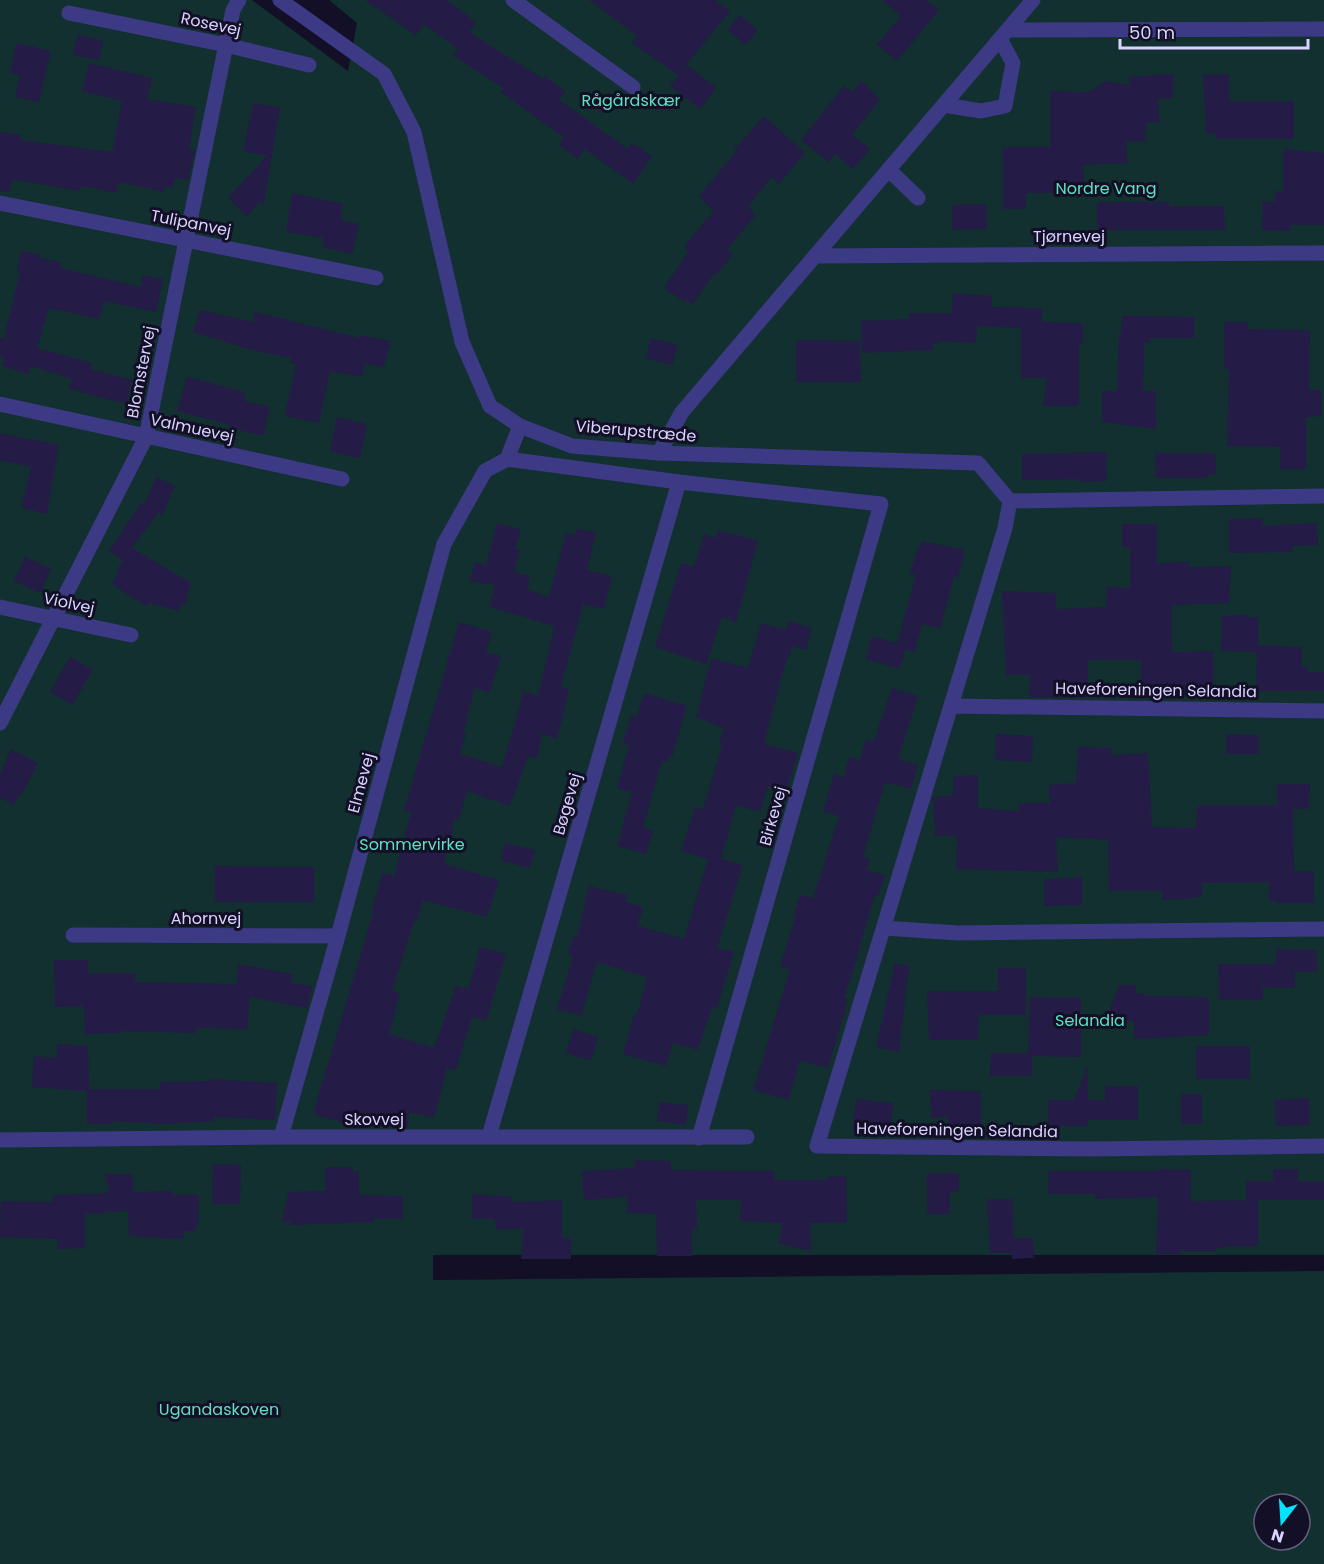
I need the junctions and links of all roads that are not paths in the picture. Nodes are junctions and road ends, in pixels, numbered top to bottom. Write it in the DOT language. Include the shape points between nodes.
graph roads {
  1 [pos="239,0"];
  2 [pos="280,0"];
  3 [pos="513,0"];
  4 [pos="1033,0"];
  5 [pos="69,14"];
  6 [pos="1324,29"];
  7 [pos="1004,35"];
  8 [pos="226,45"];
  9 [pos="309,65"];
  10 [pos="633,87"];
  11 [pos="944,105"];
  12 [pos="889,170"];
  13 [pos="918,198"];
  14 [pos="0,203"];
  15 [pos="186,240"];
  16 [pos="1324,253"];
  17 [pos="815,256"];
  18 [pos="376,278"];
  19 [pos="0,404"];
  20 [pos="520,426"];
  21 [pos="146,437"];
  22 [pos="659,453"];
  23 [pos="507,459"];
  24 [pos="342,479"];
  25 [pos="679,482"];
  26 [pos="1324,496"];
  27 [pos="1010,501"];
  28 [pos="0,607"];
  29 [pos="54,618"];
  30 [pos="131,635"];
  31 [pos="951,706"];
  32 [pos="1324,711"];
  33 [pos="0,723"];
  34 [pos="884,928"];
  35 [pos="1324,929"];
  36 [pos="73,935"];
  37 [pos="338,936"];
  38 [pos="489,1136"];
  39 [pos="281,1137"];
  40 [pos="747,1137"];
  41 [pos="699,1138"];
  42 [pos="0,1140"];
  43 [pos="1324,1146"];
  1 -- 8 [label="street, Blomstervej"];
  2 -- 20 [label="street, Viberupstræde" via="384,74 414,132 462,342 490,406"];
  3 -- 10 [label="street"];
  4 -- 7 [label="street"];
  5 -- 8 [label="street, Rosevej"];
  6 -- 7 [label="street"];
  7 -- 11 [label="street"];
  7 -- 11 [label="street" via="1013,63 1005,106 981,111"];
  8 -- 9 [label="street, Rosevej"];
  8 -- 15 [label="street, Blomstervej"];
  11 -- 12 [label="street"];
  12 -- 13 [label="street"];
  12 -- 17 [label="street"];
  14 -- 15 [label="street, Tulipanvej"];
  15 -- 18 [label="street, Tulipanvej"];
  15 -- 21 [label="street, Blomstervej"];
  16 -- 17 [label="street, Tjørnevej"];
  17 -- 22 [label="street" via="682,412"];
  19 -- 21 [label="street, Valmuevej"];
  20 -- 22 [label="street, Viberupstræde" via="573,446"];
  20 -- 23 [label="street"];
  21 -- 24 [label="street, Valmuevej"];
  21 -- 29 [label="street, Blomstervej"];
  22 -- 27 [label="street, Viberupstræde" via="978,464"];
  23 -- 25 [label="street"];
  23 -- 37 [label="street, Elmevej" via="485,471 444,543"];
  25 -- 38 [label="street, Bøgevej"];
  25 -- 41 [label="street, Birkevej" via="881,504"];
  26 -- 27 [label="street"];
  27 -- 31 [label="street, Haveforeningen Selandia"];
  28 -- 29 [label="street, Violvej"];
  29 -- 30 [label="street, Violvej"];
  29 -- 33 [label="street, Blomstervej"];
  31 -- 32 [label="street, Haveforeningen Selandia"];
  31 -- 34 [label="street, Haveforeningen Selandia"];
  34 -- 35 [label="street" via="958,933"];
  34 -- 43 [label="street, Haveforeningen Selandia" via="817,1146"];
  36 -- 37 [label="street, Ahornvej"];
  37 -- 39 [label="street, Elmevej"];
  38 -- 39 [label="street, Skovvej"];
  38 -- 41 [label="street, Skovvej"];
  39 -- 42 [label="street, Skovvej"];
  40 -- 41 [label="street, Skovvej"];
}
